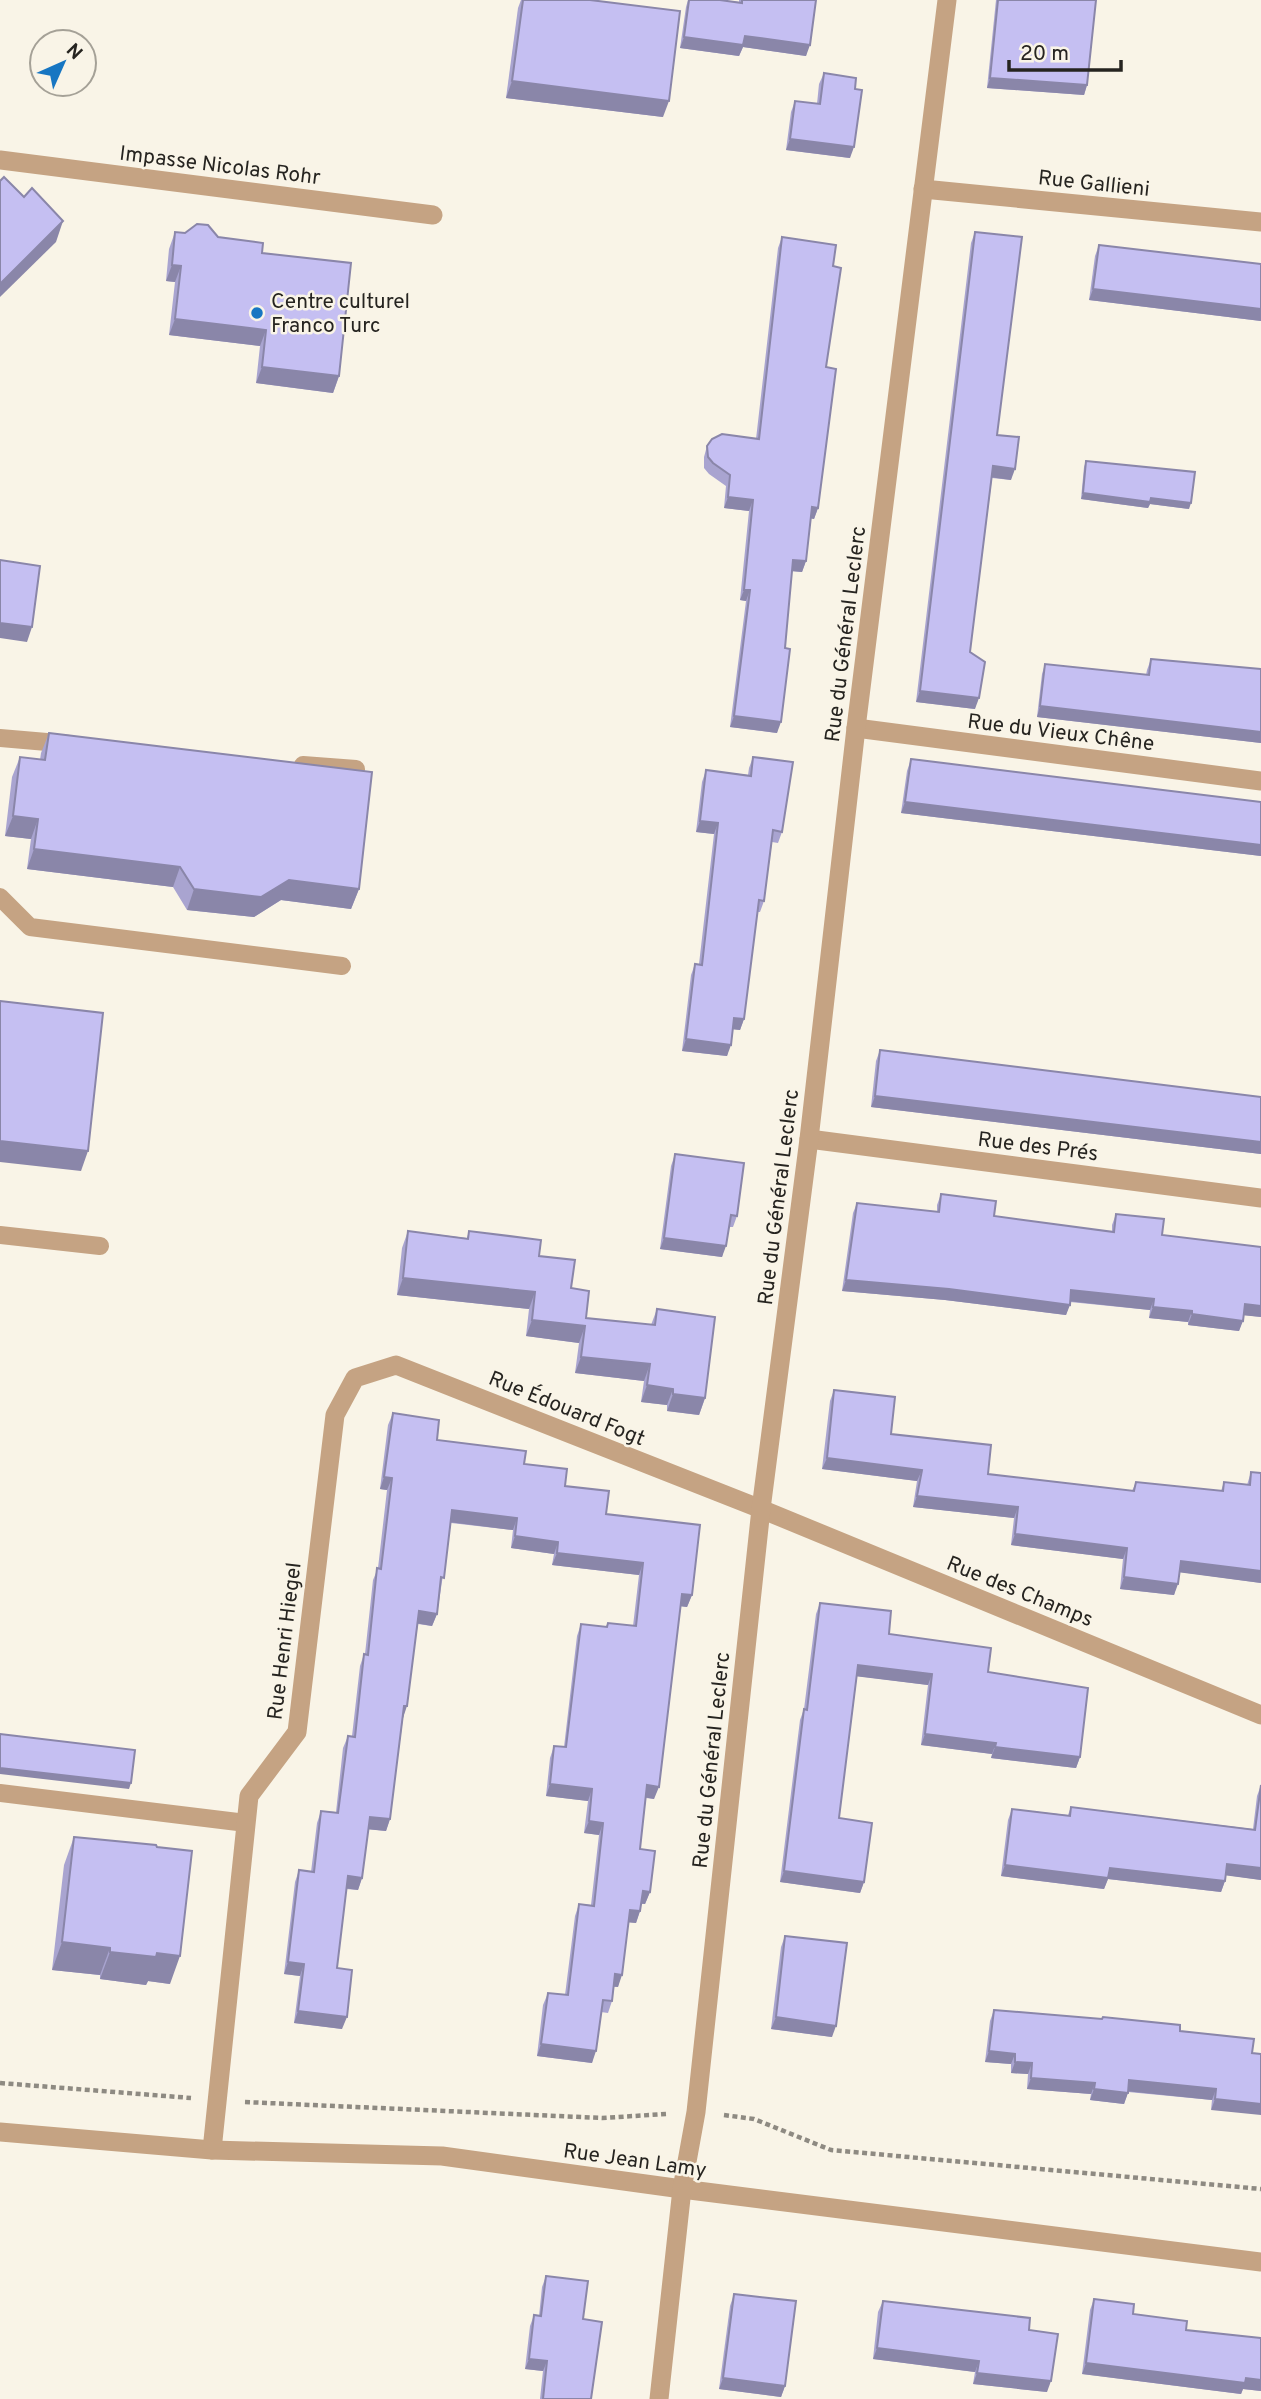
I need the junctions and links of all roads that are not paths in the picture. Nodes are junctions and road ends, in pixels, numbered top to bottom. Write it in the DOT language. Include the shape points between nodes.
graph roads {
  1 [pos="947,0"];
  2 [pos="0,160"];
  3 [pos="923,189"];
  4 [pos="433,215"];
  5 [pos="1261,222"];
  6 [pos="856,728"];
  7 [pos="0,738"];
  8 [pos="82,745"];
  9 [pos="288,763"];
  10 [pos="356,769"];
  11 [pos="1261,781"];
  12 [pos="0,897"];
  13 [pos="342,966"];
  14 [pos="809,1139"];
  15 [pos="1261,1198"];
  16 [pos="0,1235"];
  17 [pos="100,1247"];
  18 [pos="355,1378"];
  19 [pos="761,1509"];
  20 [pos="1261,1714"];
  21 [pos="0,1793"];
  22 [pos="246,1823"];
  23 [pos="0,2132"];
  24 [pos="212,2151"];
  25 [pos="682,2189"];
  26 [pos="1261,2262"];
  27 [pos="659,2399"];
  1 -- 3 [label="street, Rue du Général Leclerc"];
  2 -- 4 [label="street, Impasse Nicolas Rohr"];
  3 -- 5 [label="street, Rue Gallieni"];
  3 -- 6 [label="street, Rue du Général Leclerc"];
  6 -- 11 [label="street, Rue du Vieux Chêne"];
  6 -- 14 [label="street, Rue du Général Leclerc"];
  7 -- 8 [label="lane"];
  9 -- 10 [label="lane"];
  12 -- 13 [label="lane" via="30,928"];
  14 -- 15 [label="street, Rue des Prés"];
  14 -- 19 [label="street, Rue du Général Leclerc"];
  16 -- 17 [label="lane"];
  18 -- 19 [label="street, Rue Édouard Fogt" via="396,1365"];
  18 -- 22 [label="street, Rue Henri Hiegel" via="335,1415 297,1732 249,1797"];
  19 -- 20 [label="street, Rue des Champs"];
  19 -- 25 [label="street, Rue du Général Leclerc" via="696,2112"];
  21 -- 22 [label="lane"];
  22 -- 24 [label="street, Rue Henri Hiegel"];
  23 -- 24 [label="street, Rue Jean Lamy"];
  24 -- 25 [label="street, Rue Jean Lamy" via="442,2156"];
  25 -- 26 [label="street, Rue Jean Lamy"];
  25 -- 27 [label="street, Rue du Général Leclerc"];
}
